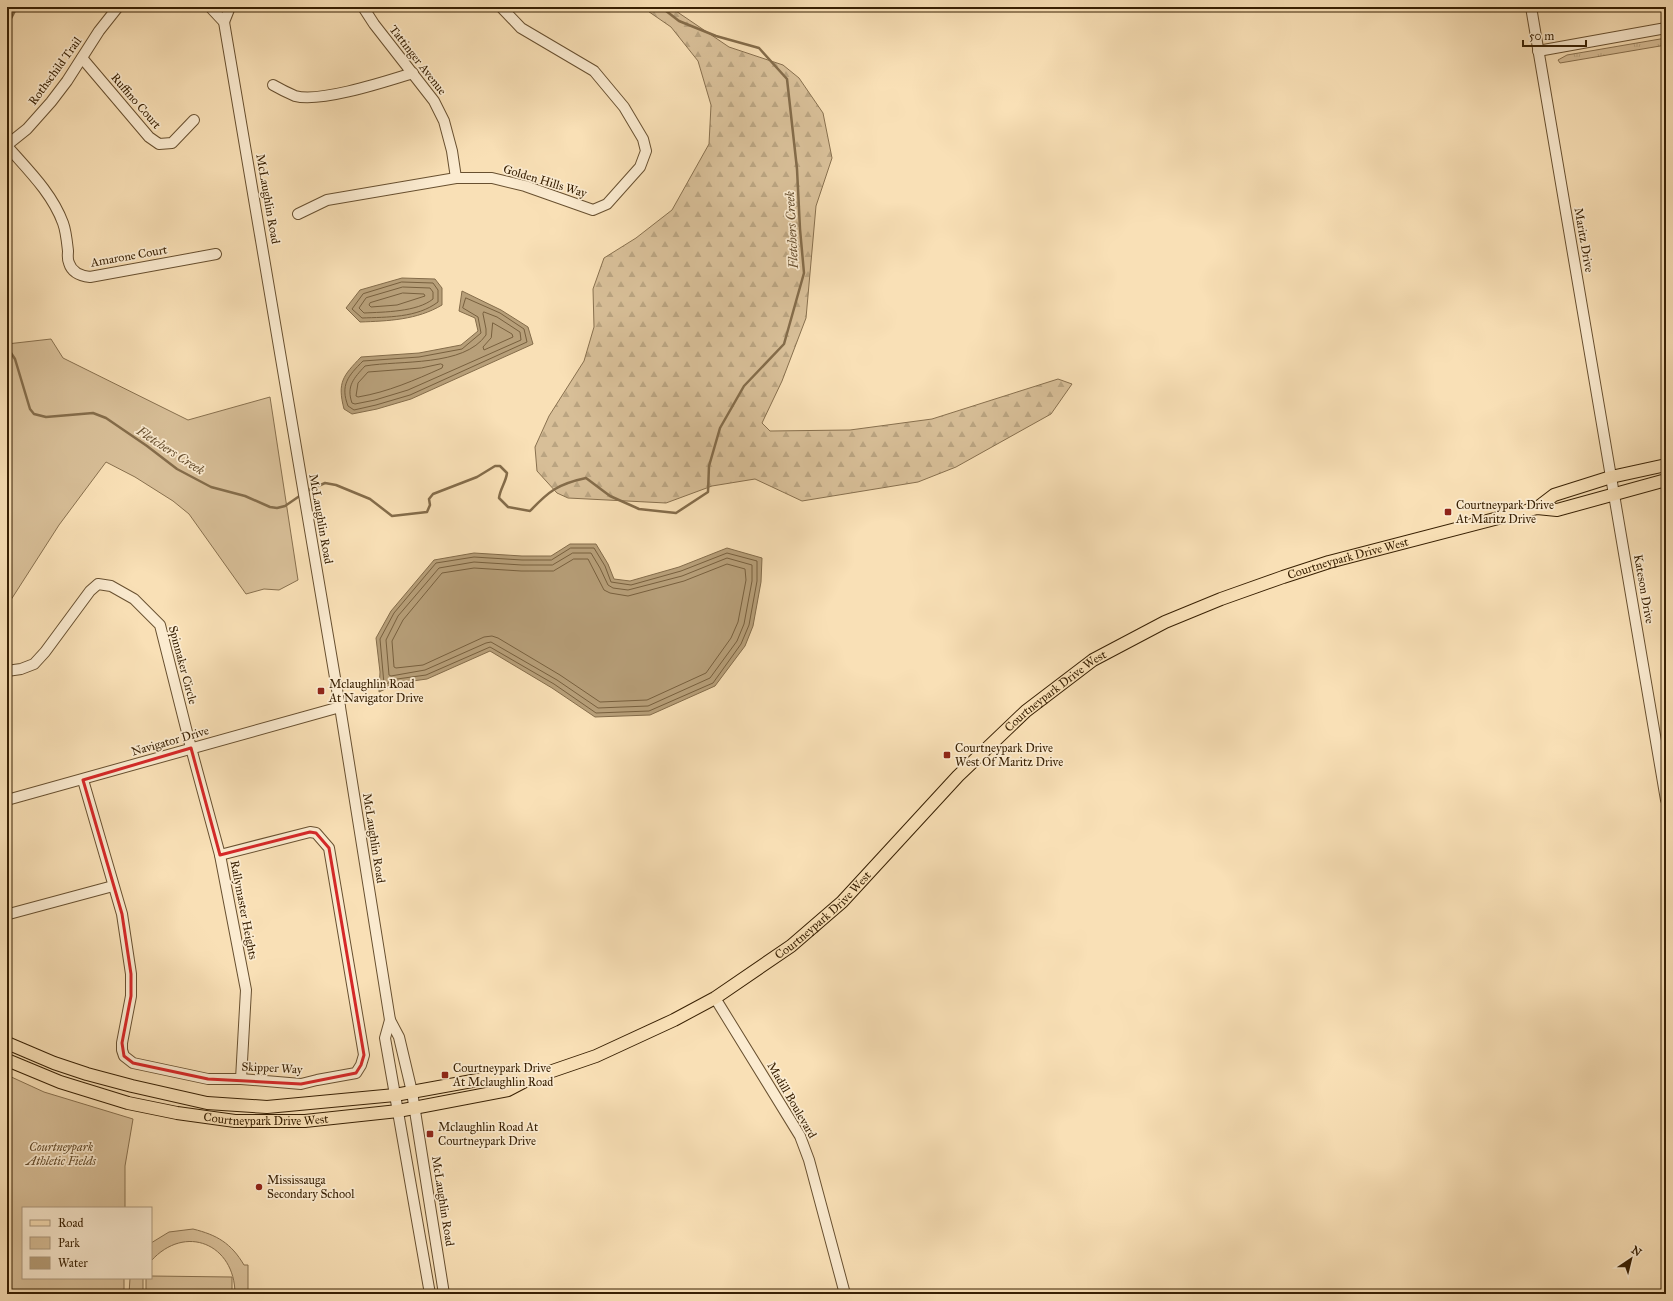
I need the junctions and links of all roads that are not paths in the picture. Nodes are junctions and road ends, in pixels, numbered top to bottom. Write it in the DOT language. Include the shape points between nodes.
graph roads {
  1 [pos="118,7"];
  2 [pos="210,7"];
  3 [pos="230,7"];
  4 [pos="363,7"];
  5 [pos="501,7"];
  6 [pos="1531,7"];
  7 [pos="224,22"];
  8 [pos="1666,28"];
  9 [pos="1538,51"];
  10 [pos="82,58"];
  11 [pos="413,73"];
  12 [pos="273,85"];
  13 [pos="194,120"];
  14 [pos="7,146"];
  15 [pos="456,178"];
  16 [pos="298,214"];
  17 [pos="216,254"];
  18 [pos="1666,465"];
  19 [pos="1611,477"];
  20 [pos="1666,480"];
  21 [pos="1614,494"];
  22 [pos="1538,508"];
  23 [pos="7,670"];
  24 [pos="340,707"];
  25 [pos="191,748"];
  26 [pos="83,780"];
  27 [pos="7,800"];
  28 [pos="1666,800"];
  29 [pos="220,855"];
  30 [pos="113,886"];
  31 [pos="7,916"];
  32 [pos="715,998"];
  33 [pos="390,1020"];
  34 [pos="7,1043"];
  35 [pos="7,1060"];
  36 [pos="241,1079"];
  37 [pos="529,1079"];
  38 [pos="132,1086"];
  39 [pos="412,1092"];
  40 [pos="395,1094"];
  41 [pos="128,1103"];
  42 [pos="414,1108"];
  43 [pos="398,1111"];
  44 [pos="430,1294"];
  45 [pos="444,1294"];
  46 [pos="845,1294"];
  1 -- 10 [label="street, Rothschild Trail"];
  2 -- 7 [label="street"];
  3 -- 7 [label="street"];
  4 -- 11 [label="street, Tattinger Avenue"];
  5 -- 15 [label="street, Golden Hills Way" via="521,28 594,71 624,107 643,139 646,150 640,167 607,204 594,210 492,178"];
  6 -- 9 [label="street, Maritz Drive"];
  7 -- 24 [label="street, McLaughlin Road"];
  8 -- 9 [label="street"];
  9 -- 19 [label="street, Maritz Drive"];
  10 -- 13 [label="street, Ruffino Court" via="149,137 158,144 172,143"];
  10 -- 14 [label="street, Rothschild Trail" via="27,129"];
  11 -- 12 [label="street" via="374,86 321,97 296,96"];
  11 -- 15 [label="street, Tattinger Avenue" via="434,101 444,121"];
  14 -- 17 [label="street, Amarone Court" via="43,187 54,204 63,224 69,263 80,276 90,277"];
  15 -- 16 [label="street, Golden Hills Way" via="327,200"];
  18 -- 19 [label="main road, Courtneypark Drive West"];
  19 -- 21 [label="street, Kateson Drive"];
  19 -- 22 [label="main road, Courtneypark Drive West" via="1554,494"];
  20 -- 21 [label="main road, Courtneypark Drive West"];
  21 -- 22 [label="main road, Courtneypark Drive West" via="1557,510"];
  21 -- 28 [label="street, Kateson Drive"];
  22 -- 32 [label="main road, Courtneypark Drive West" via="1283,576 1221,598 1165,622 1093,660 1026,711 958,776 842,902 791,946"];
  23 -- 25 [label="street, Spinnaker Circle" via="21,669 34,664 90,591 98,584 111,586 134,599 160,625"];
  24 -- 25 [label="street, Navigator Drive"];
  24 -- 33 [label="street, McLaughlin Road"];
  25 -- 26 [label="street, Navigator Drive"];
  25 -- 29 [label="street, Rallymaster Heights"];
  26 -- 27 [label="street, Navigator Drive"];
  26 -- 30 [label="street, Skipper Way"];
  29 -- 36 [label="street, Rallymaster Heights" via="246,990"];
  29 -- 36 [label="street, Skipper Way" via="310,832 316,832 329,848 364,1055 356,1073 301,1084"];
  30 -- 31 [label="street"];
  30 -- 36 [label="street, Skipper Way" via="122,914 132,974 131,996 122,1042 124,1056 133,1063 208,1079"];
  32 -- 37 [label="main road, Courtneypark Drive West" via="596,1056"];
  32 -- 46 [label="street, Madill Boulevard" via="800,1136 809,1160"];
  33 -- 39 [label="street, McLaughlin Road" via="399,1037"];
  33 -- 40 [label="street, McLaughlin Road" via="385,1038"];
  34 -- 38 [label="main road, Courtneypark Drive West" via="54,1063"];
  35 -- 41 [label="main road, Courtneypark Drive West" via="60,1082"];
  37 -- 39 [label="main road, Courtneypark Drive West" via="505,1075"];
  37 -- 42 [label="main road, Courtneypark Drive West" via="508,1090"];
  38 -- 40 [label="main road, Courtneypark Drive West" via="207,1103 267,1108"];
  38 -- 41 [label="main road"];
  39 -- 40 [label="main road, Courtneypark Drive West"];
  39 -- 42 [label="street, McLaughlin Road"];
  40 -- 43 [label="street, McLaughlin Road"];
  41 -- 43 [label="main road, Courtneypark Drive West" via="235,1121 305,1121"];
  42 -- 43 [label="main road, Courtneypark Drive West"];
  42 -- 45 [label="street, McLaughlin Road"];
  43 -- 44 [label="street, McLaughlin Road"];
}
